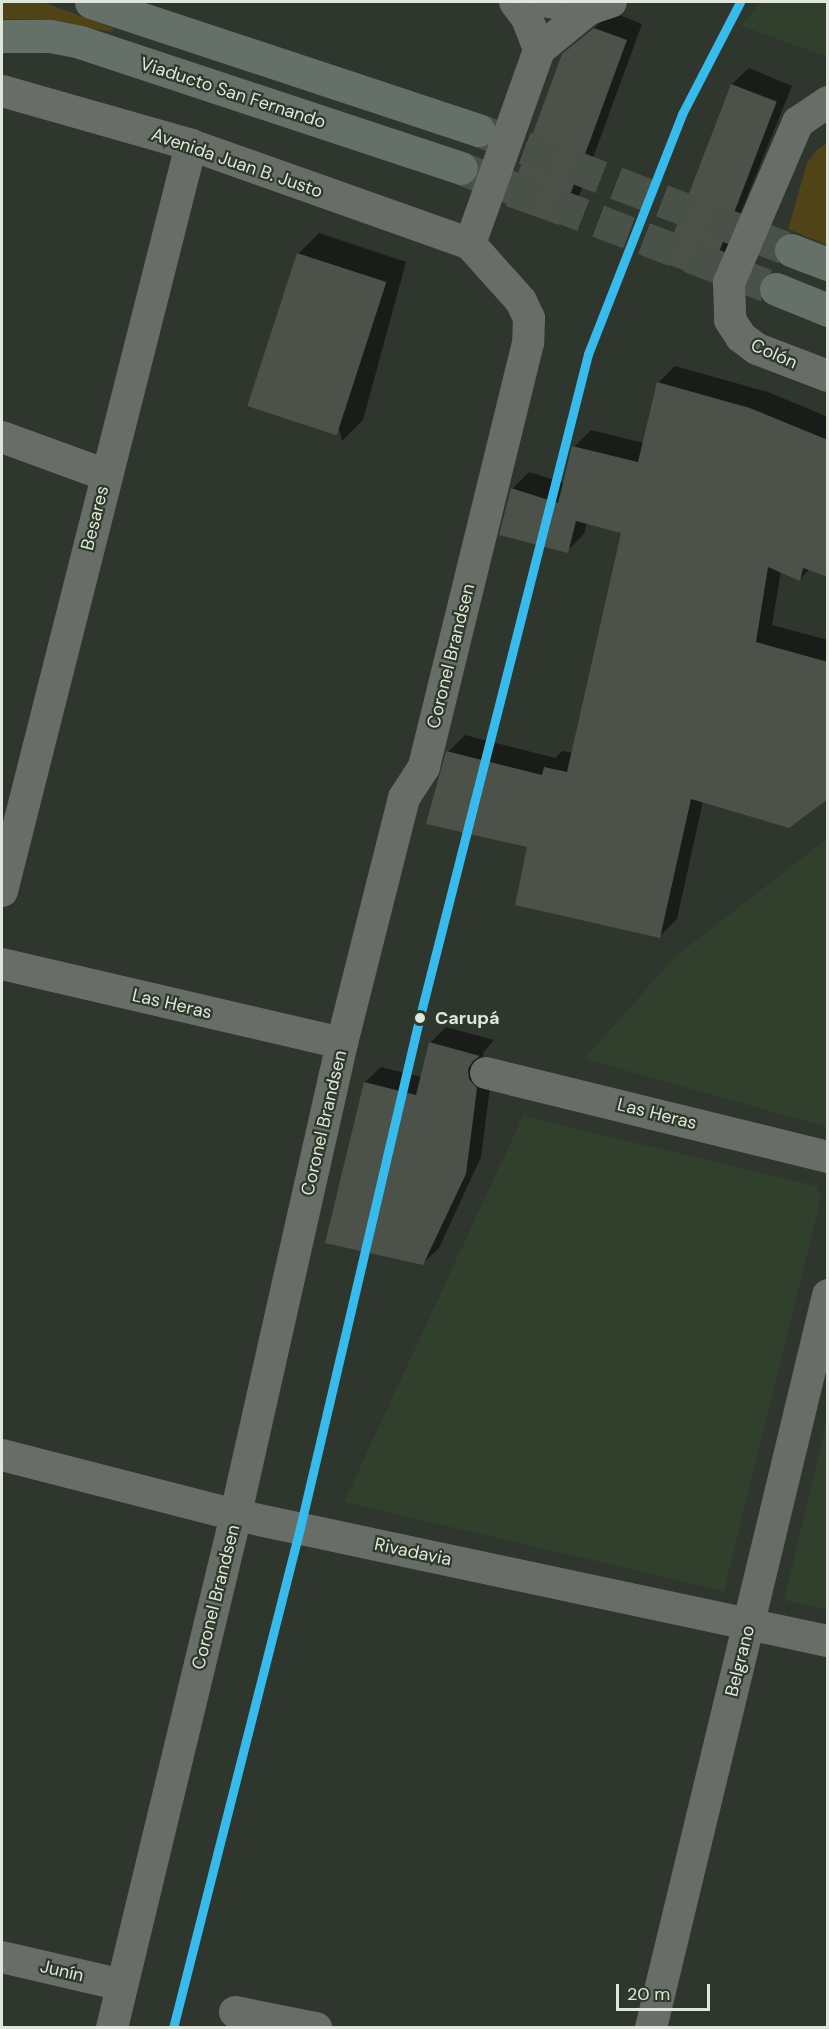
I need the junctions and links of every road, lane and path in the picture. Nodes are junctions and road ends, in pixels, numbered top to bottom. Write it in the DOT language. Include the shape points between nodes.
graph roads {
  1 [pos="91,2"];
  2 [pos="515,2"];
  3 [pos="549,2"];
  4 [pos="600,5"];
  5 [pos="2,36"];
  6 [pos="539,50"];
  7 [pos="2,91"];
  8 [pos="827,102"];
  9 [pos="478,130"];
  10 [pos="191,145"];
  11 [pos="461,168"];
  12 [pos="471,244"];
  13 [pos="791,250"];
  14 [pos="828,264"];
  15 [pos="776,289"];
  16 [pos="828,310"];
  17 [pos="828,376"];
  18 [pos="2,437"];
  19 [pos="106,475"];
  20 [pos="2,891"];
  21 [pos="2,964"];
  22 [pos="342,1043"];
  23 [pos="486,1073"];
  24 [pos="828,1156"];
  25 [pos="828,1295"];
  26 [pos="2,1455"];
  27 [pos="236,1515"];
  28 [pos="749,1623"];
  29 [pos="828,1641"];
  30 [pos="2,1957"];
  31 [pos="122,1986"];
  32 [pos="235,2012"];
  33 [pos="112,2028"];
  34 [pos="316,2028"];
  35 [pos="651,2028"];
  1 -- 9 [label="main road"];
  2 -- 6 [label="street" via="527,18"];
  3 -- 4 [label="street"];
  4 -- 6 [label="street"];
  5 -- 11 [label="main road, Viaducto San Fernando" via="50,36 80,42"];
  6 -- 12 [label="street"];
  7 -- 10 [label="street, Avenida Juan B. Justo"];
  8 -- 17 [label="street, Colón" via="798,122 729,283 730,320 741,337 756,349"];
  10 -- 12 [label="street, Avenida Juan B. Justo"];
  10 -- 19 [label="street, Besares"];
  12 -- 22 [label="street, Coronel Brandsen" via="521,301 529,318 528,343 424,767 404,798"];
  13 -- 14 [label="main road"];
  15 -- 16 [label="main road"];
  18 -- 19 [label="street"];
  19 -- 20 [label="street, Besares"];
  21 -- 22 [label="street, Las Heras"];
  22 -- 27 [label="street, Coronel Brandsen"];
  23 -- 24 [label="street, Las Heras"];
  25 -- 28 [label="street, Belgrano"];
  26 -- 27 [label="street, Rivadavia"];
  27 -- 28 [label="street, Rivadavia"];
  27 -- 31 [label="street, Coronel Brandsen"];
  28 -- 29 [label="street, Rivadavia"];
  28 -- 35 [label="street, Belgrano"];
  30 -- 31 [label="street, Junín"];
  31 -- 33 [label="street, Coronel Brandsen"];
  32 -- 34 [label="street"];
}
